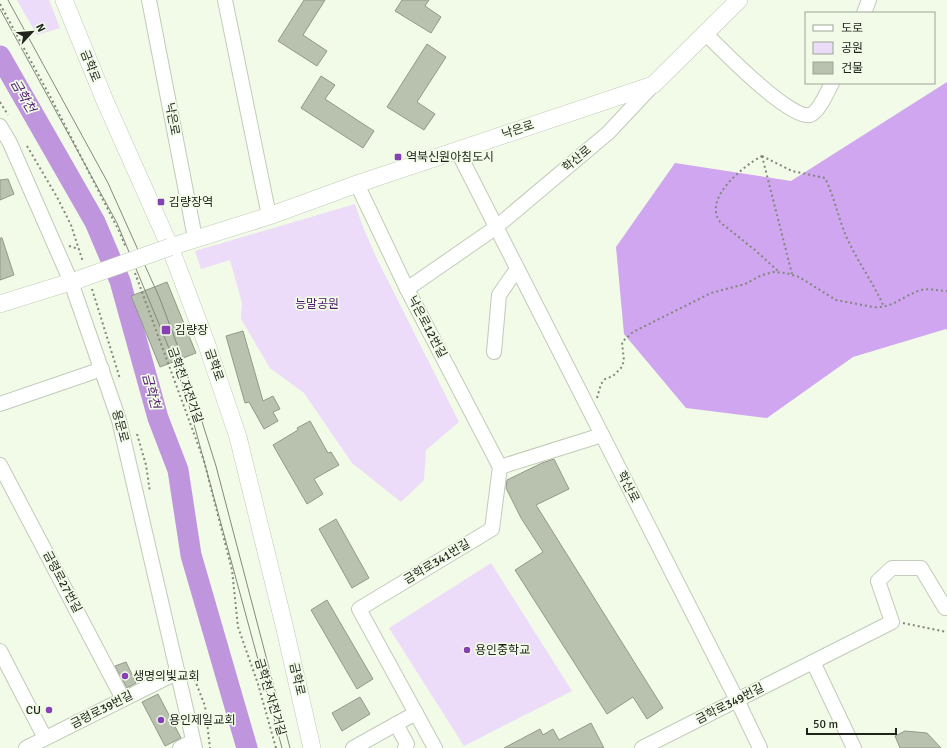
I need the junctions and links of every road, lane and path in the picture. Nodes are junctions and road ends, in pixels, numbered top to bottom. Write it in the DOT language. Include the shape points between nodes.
graph roads {
  1 [pos="64,0"];
  2 [pos="149,0"];
  3 [pos="739,0"];
  4 [pos="869,0"];
  5 [pos="225,3"];
  6 [pos="0,4"];
  7 [pos="864,12"];
  8 [pos="705,33"];
  9 [pos="831,84"];
  10 [pos="653,85"];
  11 [pos="0,126"];
  12 [pos="456,150"];
  13 [pos="762,156"];
  14 [pos="357,184"];
  15 [pos="269,216"];
  16 [pos="495,228"];
  17 [pos="195,238"];
  18 [pos="170,247"];
  19 [pos="128,255"];
  20 [pos="517,269"];
  21 [pos="134,270"];
  22 [pos="780,272"];
  23 [pos="792,274"];
  24 [pos="76,281"];
  25 [pos="407,289"];
  26 [pos="947,291"];
  27 [pos="0,304"];
  28 [pos="884,307"];
  29 [pos="494,352"];
  30 [pos="102,369"];
  31 [pos="0,404"];
  32 [pos="591,413"];
  33 [pos="602,435"];
  34 [pos="0,465"];
  35 [pos="500,467"];
  36 [pos="947,607"];
  37 [pos="892,622"];
  38 [pos="947,632"];
  39 [pos="0,651"];
  40 [pos="813,662"];
  41 [pos="178,672"];
  42 [pos="123,699"];
  43 [pos="737,700"];
  44 [pos="416,713"];
  45 [pos="396,724"];
  46 [pos="46,738"];
  47 [pos="194,745"];
  48 [pos="646,747"];
  49 [pos="26,748"];
  50 [pos="180,748"];
  51 [pos="276,748"];
  52 [pos="312,748"];
  53 [pos="353,748"];
  54 [pos="405,748"];
  55 [pos="435,748"];
  56 [pos="760,748"];
  57 [pos="854,748"];
  1 -- 18 [label="main road, 금학로" via="105,102"];
  2 -- 17 [label="street, 낙은로"];
  3 -- 8 [label="main road, 낙은로"];
  4 -- 7 [label="street"];
  5 -- 15 [label="street"];
  6 -- 19 [label="path" via="120,233"];
  8 -- 9 [label="street" via="766,91 801,115 816,112"];
  8 -- 10 [label="main road, 낙은로"];
  10 -- 12 [label="main road, 낙은로"];
  10 -- 16 [label="street, 학산로" via="608,133"];
  11 -- 24 [label="street, 용문로"];
  12 -- 14 [label="main road, 낙은로"];
  12 -- 16 [label="street, 학산로"];
  13 -- 22 [label="path" via="748,164 727,184 719,197 715,212 721,223"];
  13 -- 23 [label="path"];
  13 -- 28 [label="path" via="792,171 825,178 846,236"];
  14 -- 15 [label="main road, 낙은로"];
  14 -- 25 [label="street, 낙은로12번길"];
  15 -- 17 [label="main road, 낙은로"];
  16 -- 20 [label="street, 학산로"];
  16 -- 25 [label="street"];
  17 -- 18 [label="main road, 낙은로"];
  18 -- 24 [label="main road, 낙은로, bridge"];
  18 -- 52 [label="main road, 금학로" via="238,437"];
  20 -- 29 [label="street" via="498,295"];
  20 -- 32 [label="street, 학산로"];
  21 -- 51 [label="path, 금학천 자전거길" via="204,461 232,570 238,627 258,684"];
  22 -- 23 [label="path"];
  22 -- 32 [label="path" via="768,273 745,284 711,293 633,332 622,342 624,361 621,368 601,384"];
  23 -- 28 [label="path" via="836,300"];
  24 -- 27 [label="main road, 낙은로"];
  24 -- 30 [label="street, 용문로"];
  25 -- 35 [label="street, 낙은로12번길"];
  26 -- 28 [label="path" via="920,291"];
  30 -- 31 [label="street"];
  30 -- 41 [label="street, 용문로" via="119,420"];
  32 -- 33 [label="street, 학산로"];
  33 -- 35 [label="street"];
  33 -- 43 [label="street, 학산로"];
  34 -- 42 [label="street, 금령로27번길"];
  35 -- 44 [label="street, 금학로341번길" via="492,529 359,609"];
  36 -- 37 [label="street" via="945,608 921,568 892,568 878,581"];
  37 -- 38 [label="path"];
  37 -- 40 [label="street, 금학로349번길"];
  39 -- 46 [label="street"];
  40 -- 43 [label="street, 금학로349번길"];
  40 -- 57 [label="street"];
  41 -- 42 [label="street, 금령로39번길"];
  41 -- 47 [label="street, 용문로"];
  42 -- 46 [label="street, 금령로39번길"];
  43 -- 48 [label="street, 금학로349번길"];
  43 -- 56 [label="street, 학산로"];
  44 -- 45 [label="street"];
  44 -- 55 [label="street"];
  45 -- 53 [label="street"];
  45 -- 54 [label="street" via="407,744"];
  46 -- 49 [label="street, 금령로39번길"];
  47 -- 50 [label="street, 용문로"];
}
